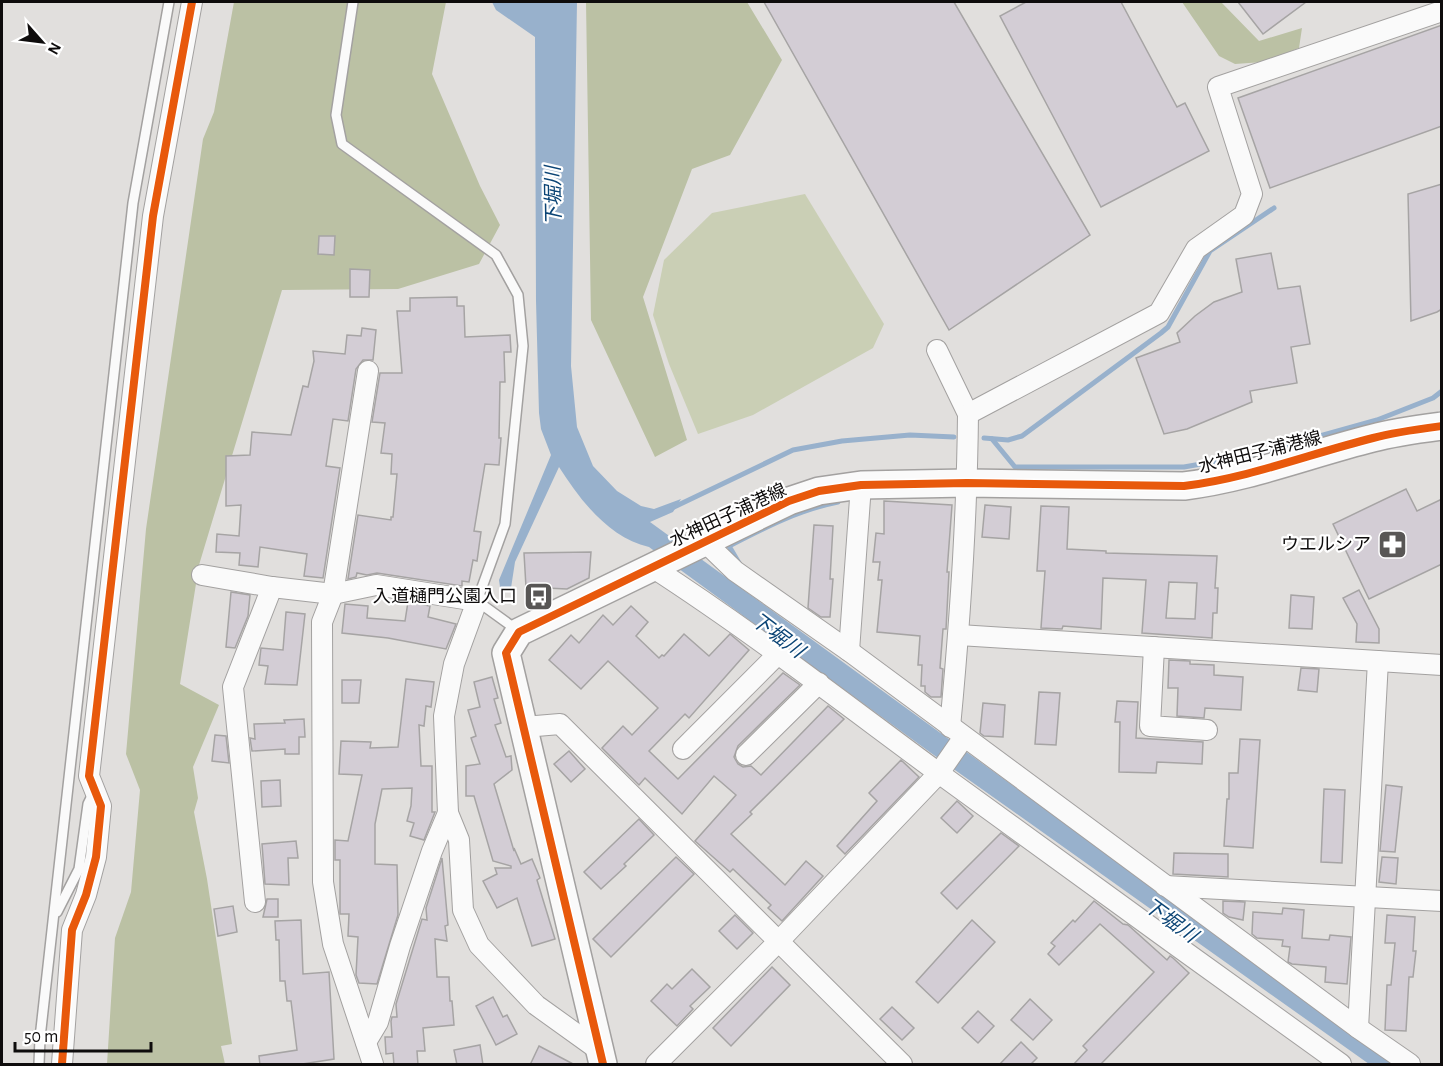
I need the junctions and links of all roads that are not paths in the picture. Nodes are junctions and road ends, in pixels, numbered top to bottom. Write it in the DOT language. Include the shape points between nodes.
graph roads {
  1 [pos="169,2"];
  2 [pos="192,2"];
  3 [pos="354,2"];
  4 [pos="1442,11"];
  5 [pos="937,350"];
  6 [pos="368,371"];
  7 [pos="968,414"];
  8 [pos="1442,426"];
  9 [pos="967,483"];
  10 [pos="861,485"];
  11 [pos="699,544"];
  12 [pos="657,565"];
  13 [pos="202,575"];
  14 [pos="272,587"];
  15 [pos="333,594"];
  16 [pos="477,601"];
  17 [pos="519,632"];
  18 [pos="959,635"];
  19 [pos="1154,647"];
  20 [pos="849,651"];
  21 [pos="779,653"];
  22 [pos="1378,661"];
  23 [pos="1442,665"];
  24 [pos="819,683"];
  25 [pos="524,728"];
  26 [pos="1207,730"];
  27 [pos="957,732"];
  28 [pos="682,749"];
  29 [pos="746,755"];
  30 [pos="939,773"];
  31 [pos="95,790"];
  32 [pos="448,813"];
  33 [pos="1165,886"];
  34 [pos="1366,897"];
  35 [pos="1442,901"];
  36 [pos="255,902"];
  37 [pos="53,918"];
  38 [pos="778,942"];
  39 [pos="1358,1028"];
  40 [pos="366,1042"];
  41 [pos="602,1058"];
  42 [pos="39,1065"];
  43 [pos="62,1065"];
  44 [pos="373,1065"];
  45 [pos="656,1065"];
  46 [pos="902,1065"];
  47 [pos="1341,1065"];
  48 [pos="1410,1065"];
  1 -- 37 [label="lane" via="133,202"];
  2 -- 31 [label="street" via="150,239 89,776"];
  3 -- 16 [label="lane" via="336,115 342,144 496,255 518,295 523,346 505,524"];
  4 -- 7 [label="street" via="1218,87 1252,194 1244,215 1196,249 1159,313"];
  5 -- 7 [label="street"];
  6 -- 15 [label="street"];
  7 -- 9 [label="street"];
  8 -- 9 [label="main road, 水神田子浦港線" via="1374,438 1251,474 1184,486"];
  9 -- 10 [label="main road, 水神田子浦港線"];
  9 -- 18 [label="street"];
  10 -- 11 [label="main road, 水神田子浦港線" via="819,491 789,501"];
  10 -- 20 [label="street"];
  11 -- 12 [label="main road, 水神田子浦港線"];
  11 -- 20 [label="street"];
  12 -- 17 [label="main road, 水神田子浦港線"];
  12 -- 21 [label="street"];
  13 -- 14 [label="street"];
  14 -- 15 [label="street"];
  14 -- 36 [label="street" via="233,687"];
  15 -- 16 [label="street" via="376,585"];
  15 -- 40 [label="street" via="322,622 323,882 333,944"];
  16 -- 17 [label="lane"];
  16 -- 32 [label="street" via="454,664 444,716"];
  17 -- 25 [label="main road" via="506,653"];
  18 -- 19 [label="street"];
  18 -- 27 [label="street"];
  19 -- 22 [label="street"];
  19 -- 26 [label="street" via="1150,726"];
  20 -- 27 [label="street"];
  21 -- 24 [label="street"];
  21 -- 28 [label="street"];
  22 -- 23 [label="street"];
  22 -- 34 [label="street"];
  24 -- 29 [label="street"];
  24 -- 30 [label="street"];
  25 -- 38 [label="street" via="560,724"];
  25 -- 41 [label="main road"];
  27 -- 30 [label="street"];
  27 -- 33 [label="street"];
  30 -- 38 [label="street"];
  30 -- 47 [label="street"];
  31 -- 37 [label="lane" via="88,804 79,869"];
  31 -- 43 [label="street" via="101,806 96,857 72,930"];
  32 -- 40 [label="street" via="432,850 378,1022"];
  32 -- 41 [label="street" via="459,840 463,910 479,945 536,1005"];
  33 -- 34 [label="street"];
  33 -- 39 [label="street"];
  34 -- 35 [label="street"];
  34 -- 39 [label="street"];
  37 -- 42 [label="lane"];
  38 -- 45 [label="street"];
  38 -- 46 [label="street"];
  39 -- 48 [label="street"];
  40 -- 44 [label="street"];
}
